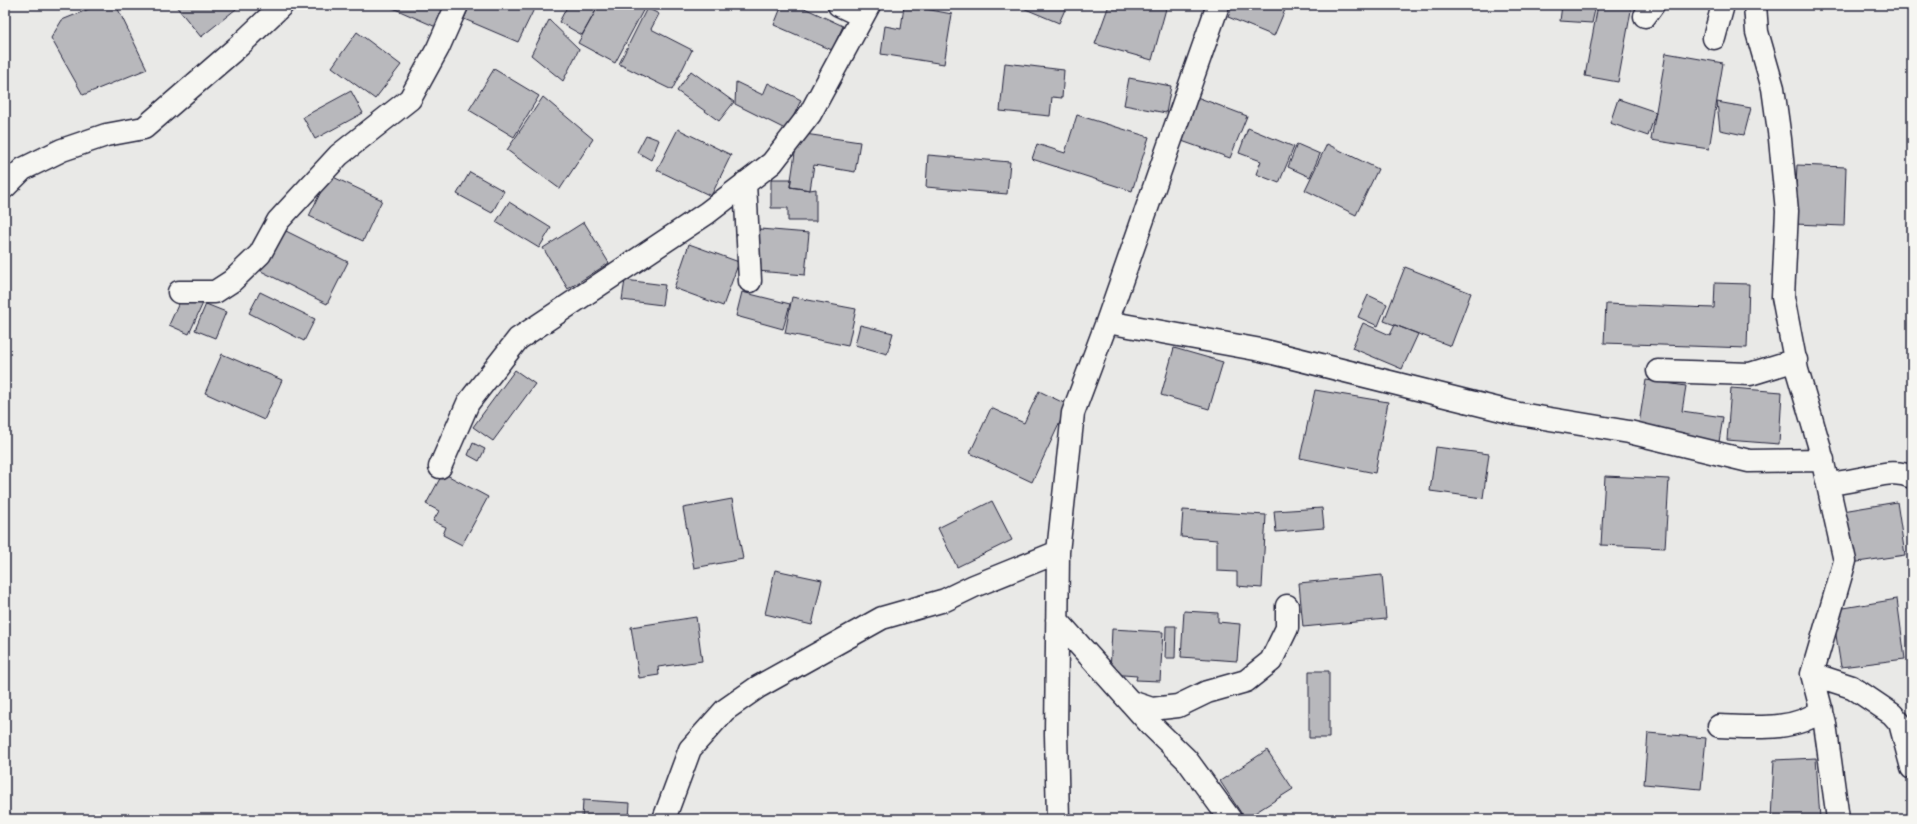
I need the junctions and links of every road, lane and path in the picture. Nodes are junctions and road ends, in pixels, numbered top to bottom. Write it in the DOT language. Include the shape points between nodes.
graph roads {
  1 [pos="282,5"];
  2 [pos="457,5"];
  3 [pos="839,5"];
  4 [pos="1218,5"];
  5 [pos="1722,5"];
  6 [pos="1755,5"];
  7 [pos="865,11"];
  8 [pos="1714,38"];
  9 [pos="745,184"];
  10 [pos="5,187"];
  11 [pos="750,281"];
  12 [pos="179,292"];
  13 [pos="1107,322"];
  14 [pos="1796,360"];
  15 [pos="1658,371"];
  16 [pos="1822,460"];
  17 [pos="440,467"];
  18 [pos="1912,477"];
  19 [pos="1828,484"];
  20 [pos="1058,552"];
  21 [pos="1288,606"];
  22 [pos="1057,620"];
  23 [pos="1812,674"];
  24 [pos="1131,702"];
  25 [pos="1822,710"];
  26 [pos="1719,726"];
  27 [pos="1912,768"];
  28 [pos="664,819"];
  29 [pos="1058,819"];
  30 [pos="1230,819"];
  31 [pos="1838,819"];
  1 -- 10 [label="street" via="144,128 106,135 62,150 23,169"];
  2 -- 12 [label="street" via="438,48 410,99 339,155 278,221 260,254 232,281 215,292"];
  3 -- 7 [label="street"];
  4 -- 13 [label="street"];
  5 -- 8 [label="street"];
  6 -- 14 [label="street" via="1757,32 1773,88 1780,139 1787,211 1783,297"];
  7 -- 9 [label="street" via="810,114 772,163"];
  9 -- 11 [label="street"];
  9 -- 17 [label="street" via="707,213 518,340 468,403"];
  13 -- 16 [label="street" via="1261,350 1514,413 1629,432 1749,461"];
  13 -- 20 [label="street" via="1073,413"];
  14 -- 15 [label="street" via="1750,374"];
  14 -- 16 [label="street"];
  16 -- 19 [label="street"];
  18 -- 19 [label="street" via="1884,473"];
  19 -- 23 [label="street" via="1845,561"];
  20 -- 22 [label="street"];
  20 -- 28 [label="street" via="945,600 882,618 758,687 725,710 690,749"];
  21 -- 24 [label="street" via="1287,628 1272,661 1246,681 1207,692 1178,706 1152,709"];
  22 -- 24 [label="street"];
  22 -- 29 [label="street"];
  23 -- 25 [label="street"];
  23 -- 27 [label="street" via="1852,688 1892,714 1900,723"];
  24 -- 30 [label="street" via="1188,760"];
  25 -- 26 [label="street" via="1811,719 1772,727"];
  25 -- 31 [label="street"];
}
